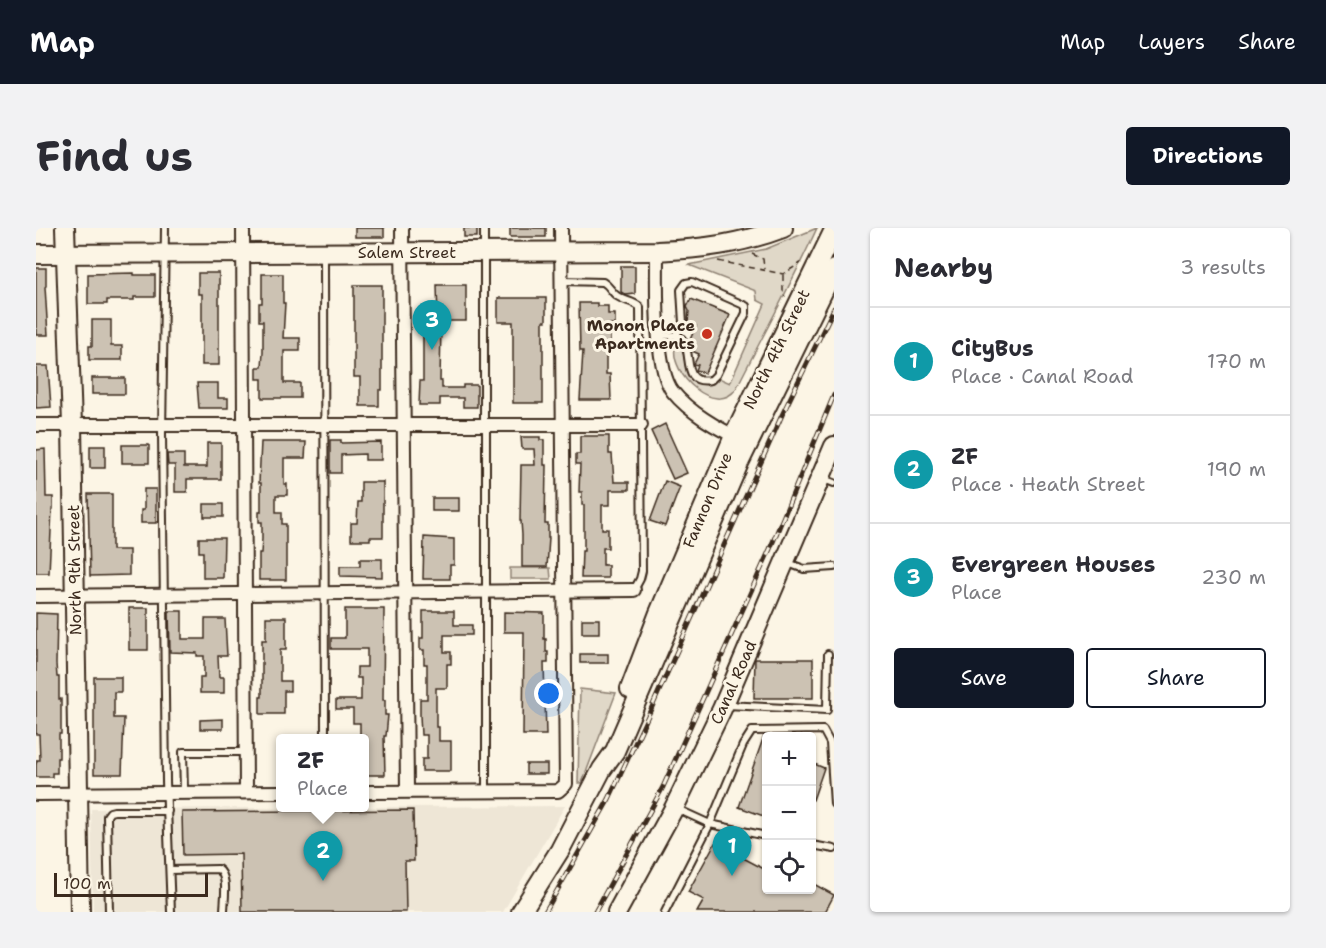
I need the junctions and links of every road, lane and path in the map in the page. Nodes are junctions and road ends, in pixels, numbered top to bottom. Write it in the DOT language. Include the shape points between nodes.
graph roads {
  1 [pos="65,228"];
  2 [pos="165,228"];
  3 [pos="243,228"];
  4 [pos="402,228"];
  5 [pos="484,228"];
  6 [pos="561,228"];
  7 [pos="779,230"];
  8 [pos="834,230"];
  9 [pos="744,243"];
  10 [pos="657,251"];
  11 [pos="484,252"];
  12 [pos="561,252"];
  13 [pos="66,253"];
  14 [pos="164,253"];
  15 [pos="243,253"];
  16 [pos="324,253"];
  17 [pos="402,253"];
  18 [pos="36,254"];
  19 [pos="723,260"];
  20 [pos="804,264"];
  21 [pos="834,269"];
  22 [pos="764,270"];
  23 [pos="783,274"];
  24 [pos="562,281"];
  25 [pos="785,297"];
  26 [pos="676,335"];
  27 [pos="659,336"];
  28 [pos="36,425"];
  29 [pos="72,425"];
  30 [pos="162,425"];
  31 [pos="324,425"];
  32 [pos="404,425"];
  33 [pos="485,425"];
  34 [pos="562,425"];
  35 [pos="641,425"];
  36 [pos="245,426"];
  37 [pos="741,440"];
  38 [pos="834,446"];
  39 [pos="827,481"];
  40 [pos="785,562"];
  41 [pos="834,567"];
  42 [pos="634,590"];
  43 [pos="485,591"];
  44 [pos="564,591"];
  45 [pos="405,592"];
  46 [pos="245,593"];
  47 [pos="324,593"];
  48 [pos="164,594"];
  49 [pos="74,595"];
  50 [pos="36,596"];
  51 [pos="828,654"];
  52 [pos="723,705"];
  53 [pos="325,734"];
  54 [pos="246,752"];
  55 [pos="184,791"];
  56 [pos="407,791"];
  57 [pos="166,792"];
  58 [pos="246,792"];
  59 [pos="276,792"];
  60 [pos="369,792"];
  61 [pos="486,792"];
  62 [pos="36,794"];
  63 [pos="78,794"];
  64 [pos="834,804"];
  65 [pos="674,808"];
  66 [pos="168,811"];
  67 [pos="710,824"];
  68 [pos="762,835"];
  69 [pos="816,846"];
  70 [pos="834,849"];
  71 [pos="170,870"];
  72 [pos="80,912"];
  73 [pos="109,912"];
  74 [pos="171,912"];
  75 [pos="224,912"];
  76 [pos="521,912"];
  77 [pos="617,912"];
  78 [pos="665,912"];
  1 -- 13 [label="main road, North 9th Street"];
  2 -- 14 [label="lane"];
  3 -- 15 [label="street"];
  4 -- 17 [label="street"];
  5 -- 11 [label="lane"];
  6 -- 12 [label="street"];
  7 -- 9 [label="main road, Salem Street"];
  8 -- 37 [label="main road, North 4th Street"];
  9 -- 10 [label="main road, Salem Street"];
  9 -- 22 [label="path" via="763,259"];
  10 -- 12 [label="main road, Salem Street"];
  10 -- 27 [label="street, Fannon Drive"];
  11 -- 12 [label="main road, Salem Street"];
  11 -- 17 [label="main road, Salem Street"];
  11 -- 33 [label="lane"];
  12 -- 24 [label="street"];
  13 -- 14 [label="main road, Salem Street"];
  13 -- 18 [label="main road, Salem Street"];
  13 -- 29 [label="main road, North 9th Street"];
  14 -- 15 [label="main road, Salem Street"];
  14 -- 30 [label="lane"];
  15 -- 16 [label="main road, Salem Street"];
  15 -- 36 [label="street"];
  16 -- 17 [label="main road, Salem Street"];
  16 -- 31 [label="lane"];
  17 -- 32 [label="street"];
  19 -- 22 [label="path" via="718,262"];
  20 -- 23 [label="path"];
  21 -- 37 [label="main road"];
  22 -- 23 [label="path"];
  23 -- 25 [label="path"];
  24 -- 34 [label="street"];
  24 -- 35 [label="lane" via="603,282 618,297 640,307"];
  26 -- 26 [label="lane" via="686,344 693,376 711,380 746,306 692,282 686,283 681,290 683,323"];
  26 -- 27 [label="lane"];
  27 -- 37 [label="street, Fannon Drive" via="665,379 672,391 683,404"];
  28 -- 29 [label="street"];
  29 -- 30 [label="street"];
  29 -- 49 [label="main road, North 9th Street"];
  30 -- 36 [label="street"];
  30 -- 48 [label="lane"];
  31 -- 32 [label="street"];
  31 -- 36 [label="street"];
  31 -- 47 [label="lane"];
  32 -- 33 [label="street"];
  32 -- 45 [label="street"];
  33 -- 34 [label="street"];
  33 -- 43 [label="lane"];
  34 -- 35 [label="street"];
  34 -- 44 [label="street"];
  35 -- 42 [label="lane" via="642,571"];
  36 -- 46 [label="street"];
  37 -- 76 [label="main road, Fannon Drive" via="615,751"];
  38 -- 39 [label="main road, Canal Road"];
  39 -- 40 [label="main road, Canal Road"];
  40 -- 41 [label="lane" via="804,569"];
  40 -- 52 [label="main road, Canal Road"];
  42 -- 44 [label="street"];
  43 -- 44 [label="street"];
  43 -- 45 [label="street"];
  43 -- 61 [label="lane"];
  44 -- 61 [label="street" via="566,784 558,791"];
  45 -- 47 [label="street"];
  45 -- 56 [label="street"];
  46 -- 47 [label="street"];
  46 -- 48 [label="street"];
  46 -- 54 [label="street"];
  47 -- 53 [label="lane"];
  48 -- 49 [label="street"];
  48 -- 57 [label="lane"];
  49 -- 50 [label="street"];
  49 -- 63 [label="main road, North 9th Street"];
  51 -- 52 [label="lane" via="827,711"];
  52 -- 65 [label="main road, Canal Road"];
  54 -- 55 [label="lane" via="183,752"];
  54 -- 58 [label="street"];
  55 -- 57 [label="street"];
  55 -- 58 [label="street"];
  56 -- 60 [label="street"];
  56 -- 61 [label="street"];
  57 -- 63 [label="street"];
  57 -- 66 [label="lane"];
  58 -- 59 [label="street"];
  62 -- 63 [label="street"];
  63 -- 72 [label="main road, North 9th Street"];
  64 -- 67 [label="lane" via="830,743 823,730 752,731"];
  65 -- 67 [label="lane"];
  65 -- 77 [label="main road, Canal Road"];
  66 -- 71 [label="lane"];
  66 -- 73 [label="lane" via="114,811 107,816"];
  67 -- 68 [label="lane"];
  67 -- 78 [label="lane"];
  69 -- 70 [label="lane"];
  71 -- 74 [label="lane"];
  71 -- 75 [label="lane" via="221,871"];
}
